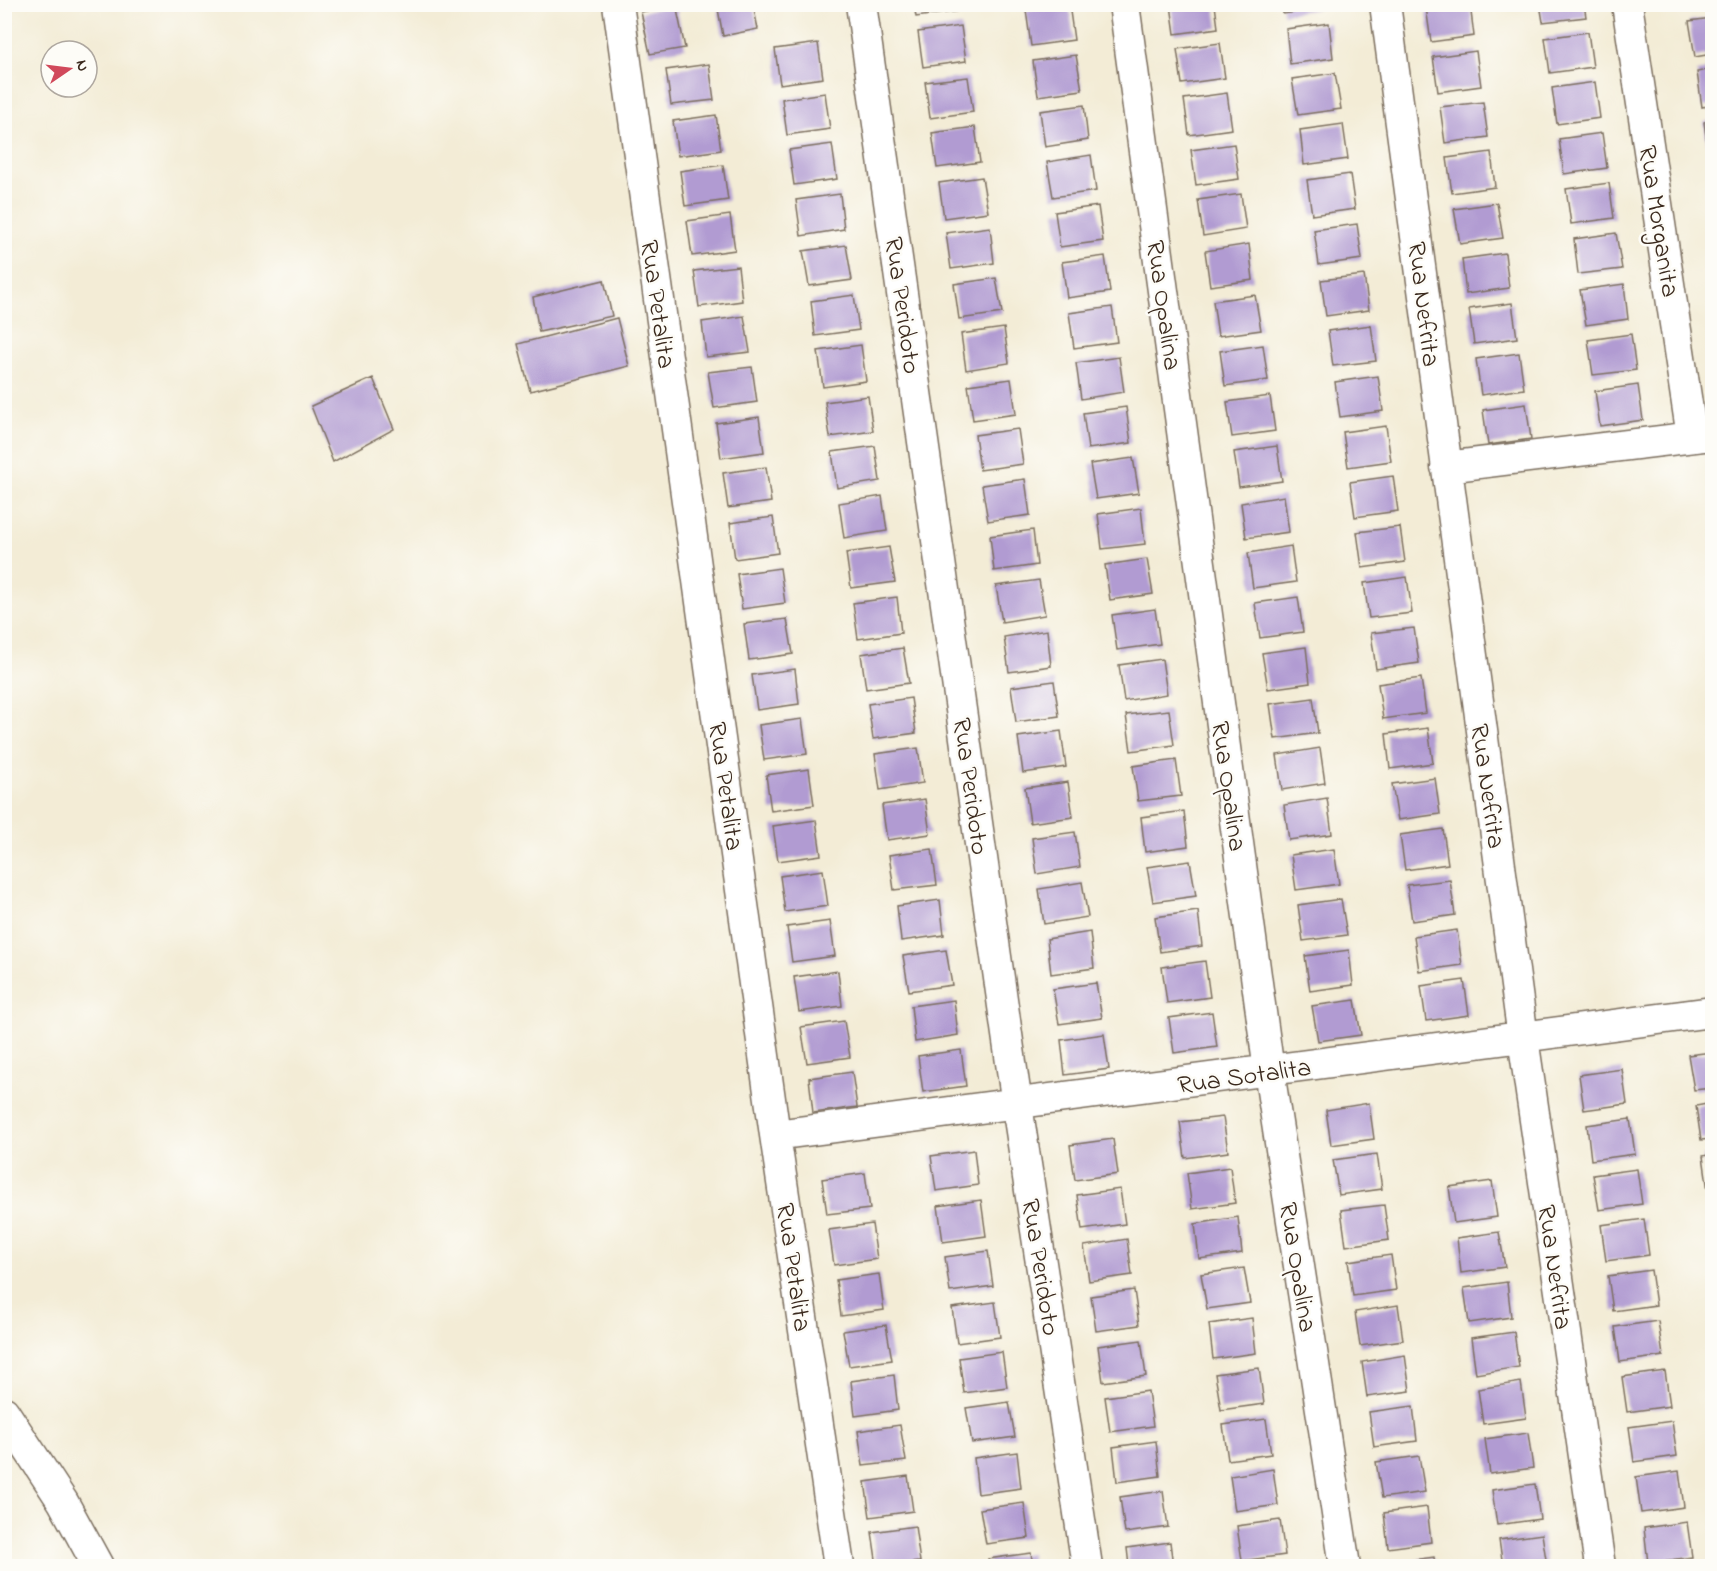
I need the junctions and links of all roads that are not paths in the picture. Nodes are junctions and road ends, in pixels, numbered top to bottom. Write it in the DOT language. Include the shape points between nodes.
graph roads {
  1 [pos="618,4"];
  2 [pos="861,4"];
  3 [pos="1124,4"];
  4 [pos="1385,4"];
  5 [pos="1627,4"];
  6 [pos="1702,436"];
  7 [pos="1446,467"];
  8 [pos="1713,1012"];
  9 [pos="1523,1038"];
  10 [pos="1269,1071"];
  11 [pos="1017,1105"];
  12 [pos="776,1135"];
  13 [pos="4,1412"];
  14 [pos="98,1566"];
  15 [pos="839,1566"];
  16 [pos="1087,1566"];
  17 [pos="1345,1566"];
  18 [pos="1600,1566"];
  1 -- 12 [label="street, Rua Petalita"];
  2 -- 11 [label="street, Rua Peridoto"];
  3 -- 10 [label="street, Rua Opalina"];
  4 -- 7 [label="street, Rua Nefrita"];
  5 -- 6 [label="street, Rua Morganita"];
  6 -- 7 [label="street"];
  7 -- 9 [label="street, Rua Nefrita"];
  8 -- 9 [label="street, Rua Sotalita"];
  9 -- 10 [label="street, Rua Sotalita"];
  9 -- 18 [label="street, Rua Nefrita"];
  10 -- 11 [label="street, Rua Sotalita"];
  10 -- 17 [label="street, Rua Opalina"];
  11 -- 12 [label="street, Rua Sotalita"];
  11 -- 16 [label="street, Rua Peridoto"];
  12 -- 15 [label="street, Rua Petalita"];
  13 -- 14 [label="street" via="63,1502"];
}
